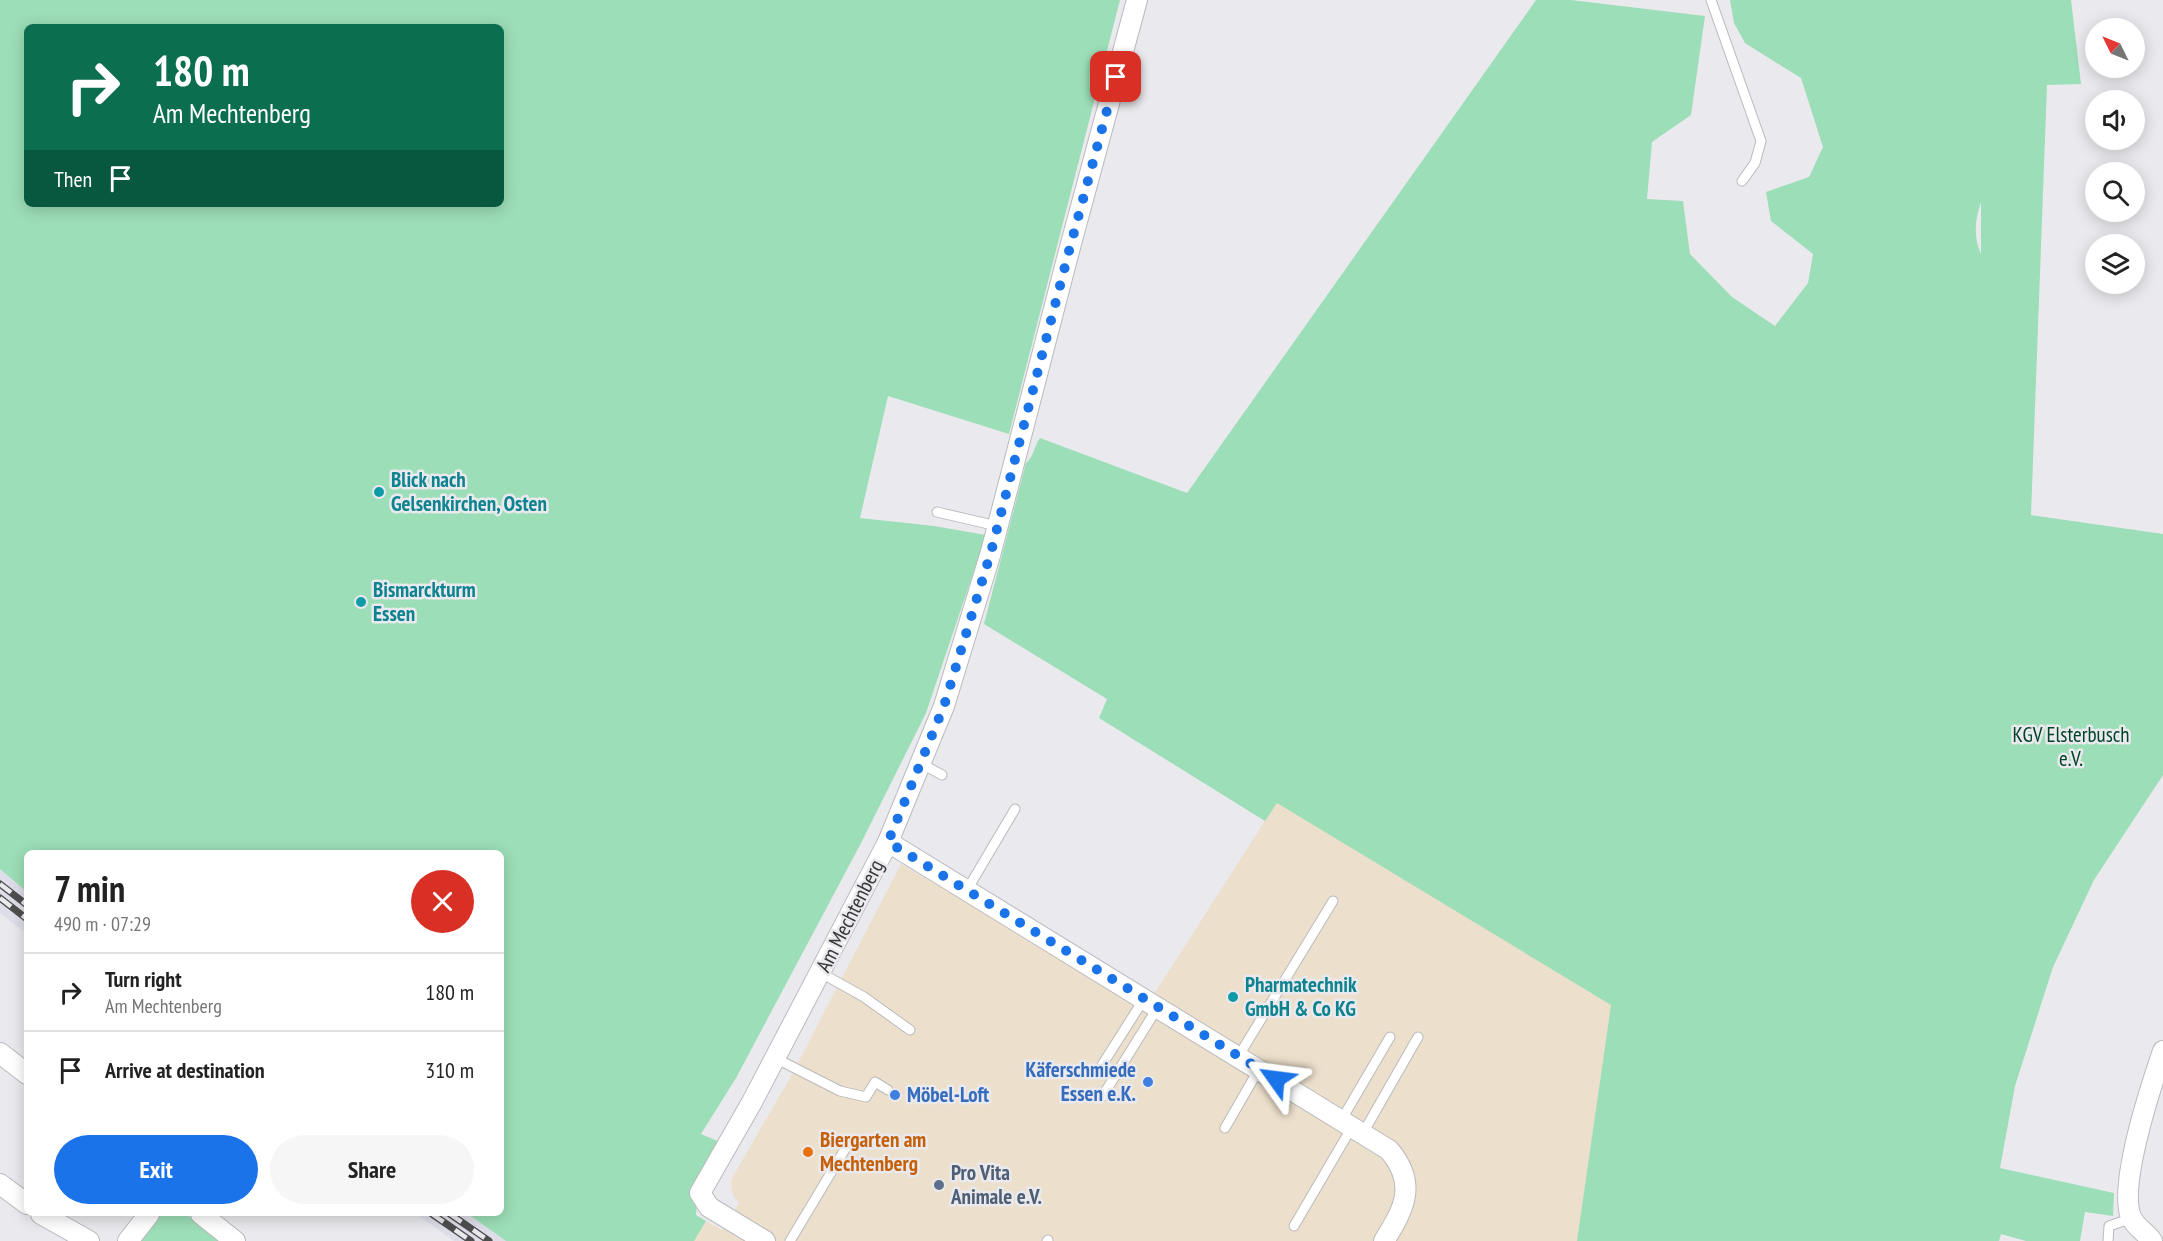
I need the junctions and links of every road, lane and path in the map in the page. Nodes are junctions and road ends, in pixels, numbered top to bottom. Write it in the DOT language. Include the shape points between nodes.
graph roads {
  1 [pos="1137,0"];
  2 [pos="1711,0"];
  3 [pos="1742,182"];
  4 [pos="938,512"];
  5 [pos="998,526"];
  6 [pos="922,764"];
  7 [pos="942,775"];
  8 [pos="1015,809"];
  9 [pos="888,842"];
  10 [pos="967,890"];
  11 [pos="1333,901"];
  12 [pos="821,973"];
  13 [pos="1151,1003"];
  14 [pos="910,1029"];
  15 [pos="1390,1037"];
  16 [pos="1418,1037"];
  17 [pos="2163,1051"];
  18 [pos="0,1053"];
  19 [pos="1238,1057"];
  20 [pos="775,1058"];
  21 [pos="1259,1070"];
  22 [pos="24,1072"];
  23 [pos="1097,1073"];
  24 [pos="888,1090"];
  25 [pos="1102,1097"];
  26 [pos="1353,1126"];
  27 [pos="1225,1128"];
  28 [pos="850,1141"];
  29 [pos="0,1184"];
  30 [pos="24,1202"];
  31 [pos="44,1216"];
  32 [pos="147,1216"];
  33 [pos="204,1216"];
  34 [pos="2132,1218"];
  35 [pos="1294,1226"];
  36 [pos="89,1241"];
  37 [pos="128,1241"];
  38 [pos="235,1241"];
  39 [pos="765,1241"];
  40 [pos="790,1241"];
  41 [pos="1384,1241"];
  42 [pos="2108,1241"];
  43 [pos="2152,1241"];
  1 -- 5 [label="street, Am Mechtenberg"];
  2 -- 3 [label="lane" via="1761,141 1755,163"];
  4 -- 5 [label="lane"];
  5 -- 6 [label="street, Am Mechtenberg" via="944,706"];
  6 -- 7 [label="lane"];
  6 -- 9 [label="street, Am Mechtenberg"];
  8 -- 10 [label="lane"];
  9 -- 10 [label="street"];
  9 -- 12 [label="street, Am Mechtenberg"];
  10 -- 13 [label="street"];
  11 -- 19 [label="lane"];
  12 -- 14 [label="lane"];
  12 -- 20 [label="street, Am Mechtenberg"];
  13 -- 19 [label="street"];
  13 -- 23 [label="lane"];
  13 -- 25 [label="lane"];
  15 -- 26 [label="lane"];
  16 -- 26 [label="lane"];
  17 -- 34 [label="street" via="2130,1174 2127,1204"];
  18 -- 22 [label="street"];
  19 -- 21 [label="street"];
  20 -- 24 [label="lane" via="840,1091 866,1098 876,1082"];
  20 -- 39 [label="street, Am Mechtenberg" via="700,1193 709,1207"];
  21 -- 26 [label="street"];
  21 -- 27 [label="lane"];
  26 -- 35 [label="lane"];
  26 -- 41 [label="street" via="1389,1150 1402,1172 1406,1189 1402,1211"];
  28 -- 40 [label="lane"];
  29 -- 30 [label="street"];
  31 -- 36 [label="street"];
  32 -- 37 [label="street"];
  33 -- 38 [label="street"];
  34 -- 42 [label="lane" via="2109,1226"];
  34 -- 43 [label="street"];
}
